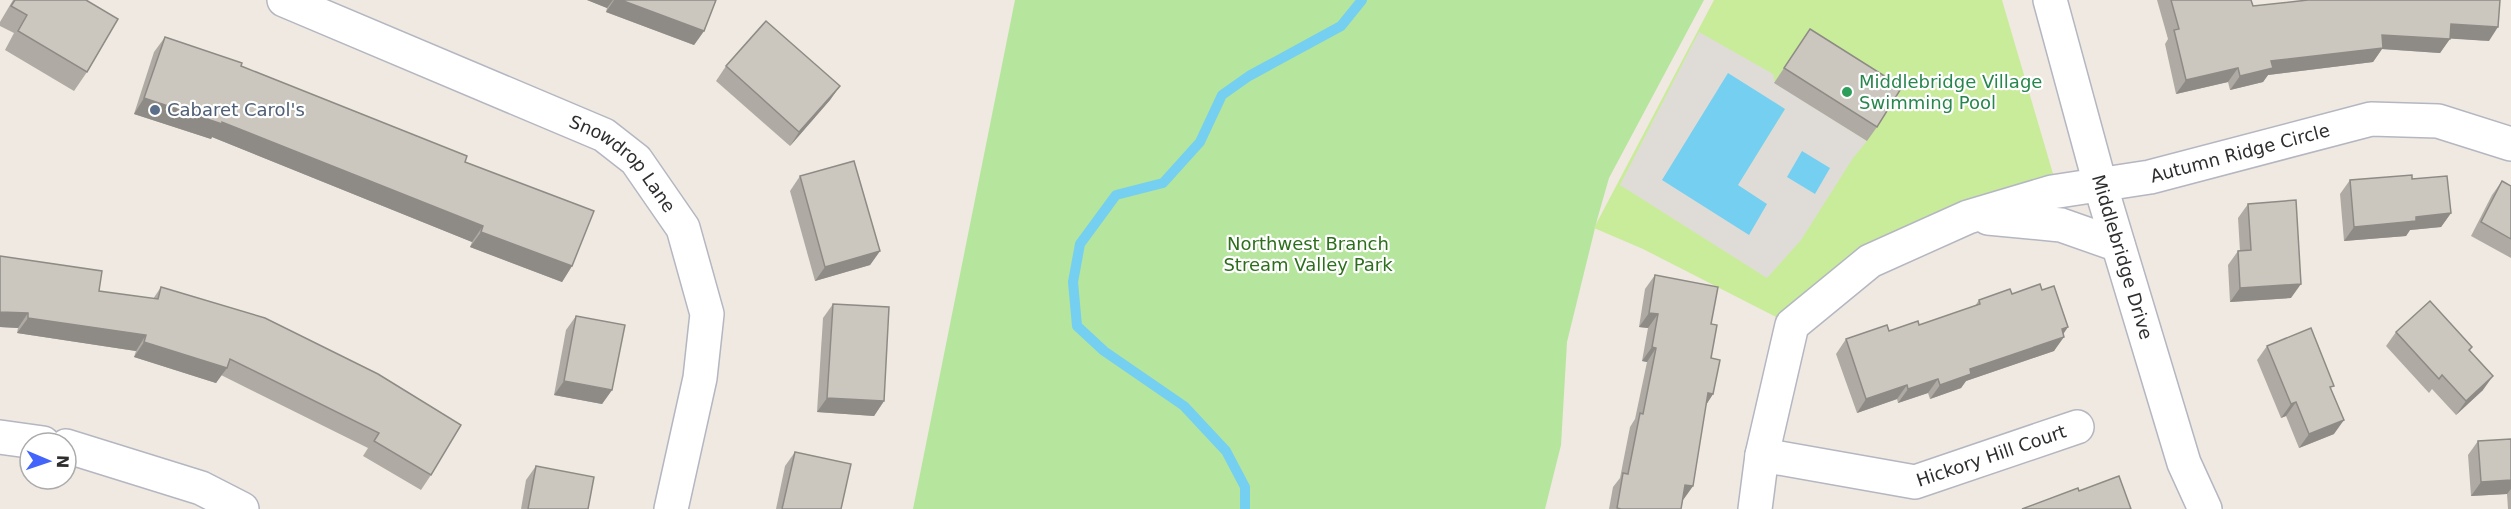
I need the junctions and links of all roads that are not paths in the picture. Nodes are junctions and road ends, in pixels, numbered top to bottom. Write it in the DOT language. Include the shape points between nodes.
graph roads {
  1 [pos="284,0"];
  2 [pos="2050,0"];
  3 [pos="2511,144"];
  4 [pos="2100,184"];
  5 [pos="1968,217"];
  6 [pos="2118,245"];
  7 [pos="2077,427"];
  8 [pos="0,437"];
  9 [pos="18,440"];
  10 [pos="78,450"];
  11 [pos="1762,455"];
  12 [pos="242,509"];
  13 [pos="671,509"];
  14 [pos="1755,509"];
  15 [pos="2205,509"];
  1 -- 13 [label="street, Snowdrop Lane" via="604,135 636,160 683,228 706,314 700,378"];
  2 -- 4 [label="street, Middlebridge Drive"];
  3 -- 4 [label="street, Autumn Ridge Circle" via="2438,121 2371,119 2150,177"];
  4 -- 5 [label="street, Autumn Ridge Circle" via="2052,192"];
  4 -- 6 [label="street, Middlebridge Drive"];
  5 -- 6 [label="street, Autumn Ridge Circle" via="2061,225"];
  5 -- 11 [label="street, Autumn Ridge Circle" via="1870,261 1792,325"];
  6 -- 15 [label="street, Middlebridge Drive" via="2184,463"];
  7 -- 11 [label="street, Hickory Hill Court" via="1915,482"];
  8 -- 9 [label="street"];
  10 -- 12 [label="street" via="201,488"];
  11 -- 14 [label="street, Autumn Ridge Circle"];
}
